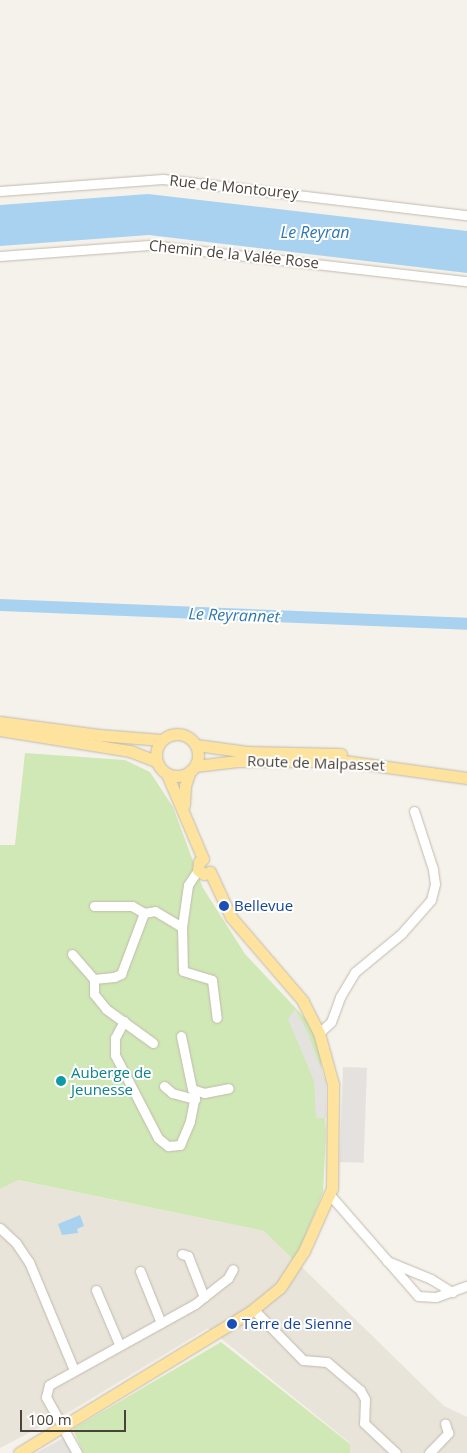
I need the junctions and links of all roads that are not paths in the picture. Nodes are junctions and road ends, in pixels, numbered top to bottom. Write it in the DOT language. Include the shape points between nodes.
graph roads {
  1 [pos="0,191"];
  2 [pos="467,215"];
  3 [pos="0,256"];
  4 [pos="467,282"];
  5 [pos="0,722"];
  6 [pos="0,730"];
  7 [pos="162,740"];
  8 [pos="196,745"];
  9 [pos="156,761"];
  10 [pos="192,769"];
  11 [pos="467,771"];
  12 [pos="167,774"];
  13 [pos="467,778"];
  14 [pos="414,811"];
  15 [pos="184,812"];
  16 [pos="204,871"];
  17 [pos="94,906"];
  18 [pos="144,913"];
  19 [pos="182,927"];
  20 [pos="72,954"];
  21 [pos="94,979"];
  22 [pos="217,1018"];
  23 [pos="124,1021"];
  24 [pos="319,1033"];
  25 [pos="181,1036"];
  26 [pos="153,1043"];
  27 [pos="164,1086"];
  28 [pos="230,1088"];
  29 [pos="195,1095"];
  30 [pos="330,1195"];
  31 [pos="0,1228"];
  32 [pos="182,1254"];
  33 [pos="386,1261"];
  34 [pos="233,1269"];
  35 [pos="140,1271"];
  36 [pos="467,1286"];
  37 [pos="96,1290"];
  38 [pos="452,1292"];
  39 [pos="204,1297"];
  40 [pos="254,1310"];
  41 [pos="161,1323"];
  42 [pos="119,1344"];
  43 [pos="74,1370"];
  44 [pos="445,1422"];
  45 [pos="63,1426"];
  46 [pos="19,1453"];
  47 [pos="77,1453"];
  48 [pos="396,1453"];
  49 [pos="429,1453"];
  1 -- 2 [label="street, Rue de Montourey" via="163,179"];
  3 -- 4 [label="street, Chemin de la Valée Rose" via="149,245"];
  5 -- 7 [label="main road" via="99,736"];
  6 -- 9 [label="main road" via="130,751"];
  7 -- 8 [label="main road" via="178,733"];
  7 -- 9 [label="main road" via="155,753"];
  8 -- 10 [label="main road" via="198,760"];
  8 -- 11 [label="main road, Route de Malpasset" via="248,752 384,757"];
  9 -- 12 [label="main road"];
  10 -- 12 [label="main road" via="183,775"];
  10 -- 13 [label="main road, Route de Malpasset" via="238,761 344,762"];
  10 -- 15 [label="main road" via="185,786"];
  12 -- 15 [label="main road"];
  14 -- 24 [label="street" via="424,851 433,869 431,900 400,934 355,972 340,997 331,1022"];
  15 -- 16 [label="main road" via="203,859 199,862"];
  16 -- 19 [label="street" via="188,885"];
  16 -- 24 [label="main road" via="231,917 303,1001"];
  17 -- 18 [label="street" via="132,906"];
  18 -- 19 [label="street" via="155,911"];
  18 -- 21 [label="street" via="121,974"];
  19 -- 22 [label="street" via="183,971 212,980"];
  20 -- 21 [label="street"];
  21 -- 23 [label="street" via="96,998 110,1013"];
  23 -- 26 [label="street"];
  23 -- 29 [label="street" via="115,1038 115,1055 158,1138 168,1146 180,1145"];
  24 -- 30 [label="main road" via="333,1084 334,1177"];
  25 -- 29 [label="street" via="189,1085"];
  27 -- 29 [label="street" via="172,1093"];
  28 -- 29 [label="street"];
  30 -- 33 [label="street"];
  30 -- 40 [label="main road" via="295,1269 280,1288"];
  31 -- 43 [label="street" via="29,1262"];
  32 -- 39 [label="street" via="188,1256"];
  33 -- 38 [label="street" via="431,1279"];
  33 -- 38 [label="street" via="418,1296 436,1297"];
  34 -- 39 [label="street" via="228,1278"];
  35 -- 41 [label="street"];
  36 -- 38 [label="street"];
  37 -- 42 [label="street"];
  39 -- 41 [label="street"];
  40 -- 45 [label="main road"];
  40 -- 48 [label="street" via="303,1360 328,1362 360,1390 365,1399 364,1423"];
  41 -- 42 [label="street"];
  42 -- 43 [label="street"];
  43 -- 45 [label="street" via="46,1390"];
  44 -- 49 [label="street" via="448,1433"];
  45 -- 46 [label="main road"];
  45 -- 47 [label="street"];
}
